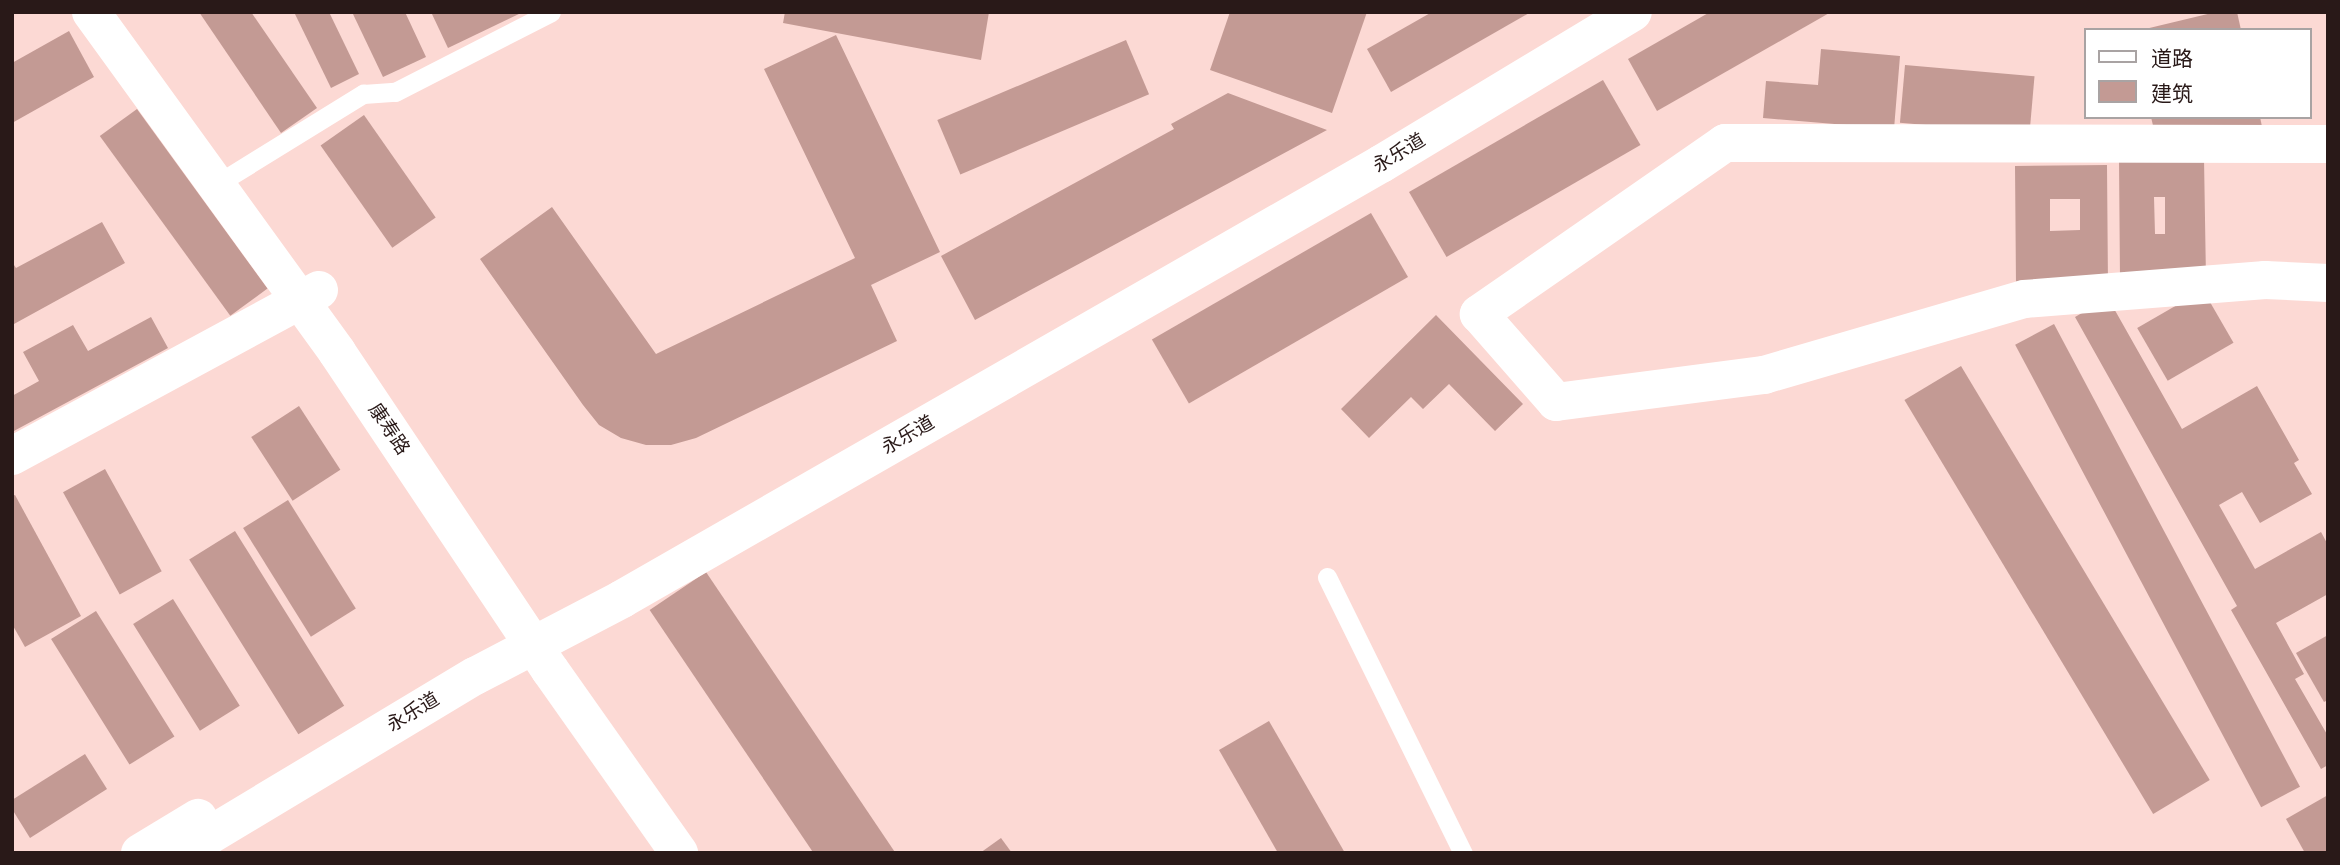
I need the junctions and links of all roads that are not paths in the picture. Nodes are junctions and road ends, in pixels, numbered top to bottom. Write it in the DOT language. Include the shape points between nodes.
graph roads {
  1 [pos="90,12"];
  2 [pos="117,12"];
  3 [pos="551,12"];
  4 [pos="1586,12"];
  5 [pos="1633,12"];
  6 [pos="2328,144"];
  7 [pos="226,178"];
  8 [pos="2328,283"];
  9 [pos="310,295"];
  10 [pos="12,456"];
  11 [pos="1327,578"];
  12 [pos="537,630"];
  13 [pos="140,853"];
  14 [pos="180,853"];
  15 [pos="679,853"];
  16 [pos="705,853"];
  17 [pos="1463,853"];
  1 -- 7 [label="street, 康寿路"];
  2 -- 7 [label="street, 康寿路"];
  3 -- 7 [label="lane" via="395,92 363,94"];
  4 -- 12 [label="street, 永乐道"];
  5 -- 12 [label="street, 永乐道" via="1369,171 622,599"];
  6 -- 8 [label="street" via="1725,143 1479,314 1556,402 1765,375 2024,299 2265,280"];
  7 -- 9 [label="street, 康寿路"];
  9 -- 10 [label="street"];
  9 -- 12 [label="street, 康寿路"];
  11 -- 17 [label="lane"];
  12 -- 13 [label="street, 永乐道"];
  12 -- 14 [label="street, 永乐道" via="443,695"];
  12 -- 15 [label="street, 康寿路"];
  12 -- 16 [label="street, 康寿路"];
}
